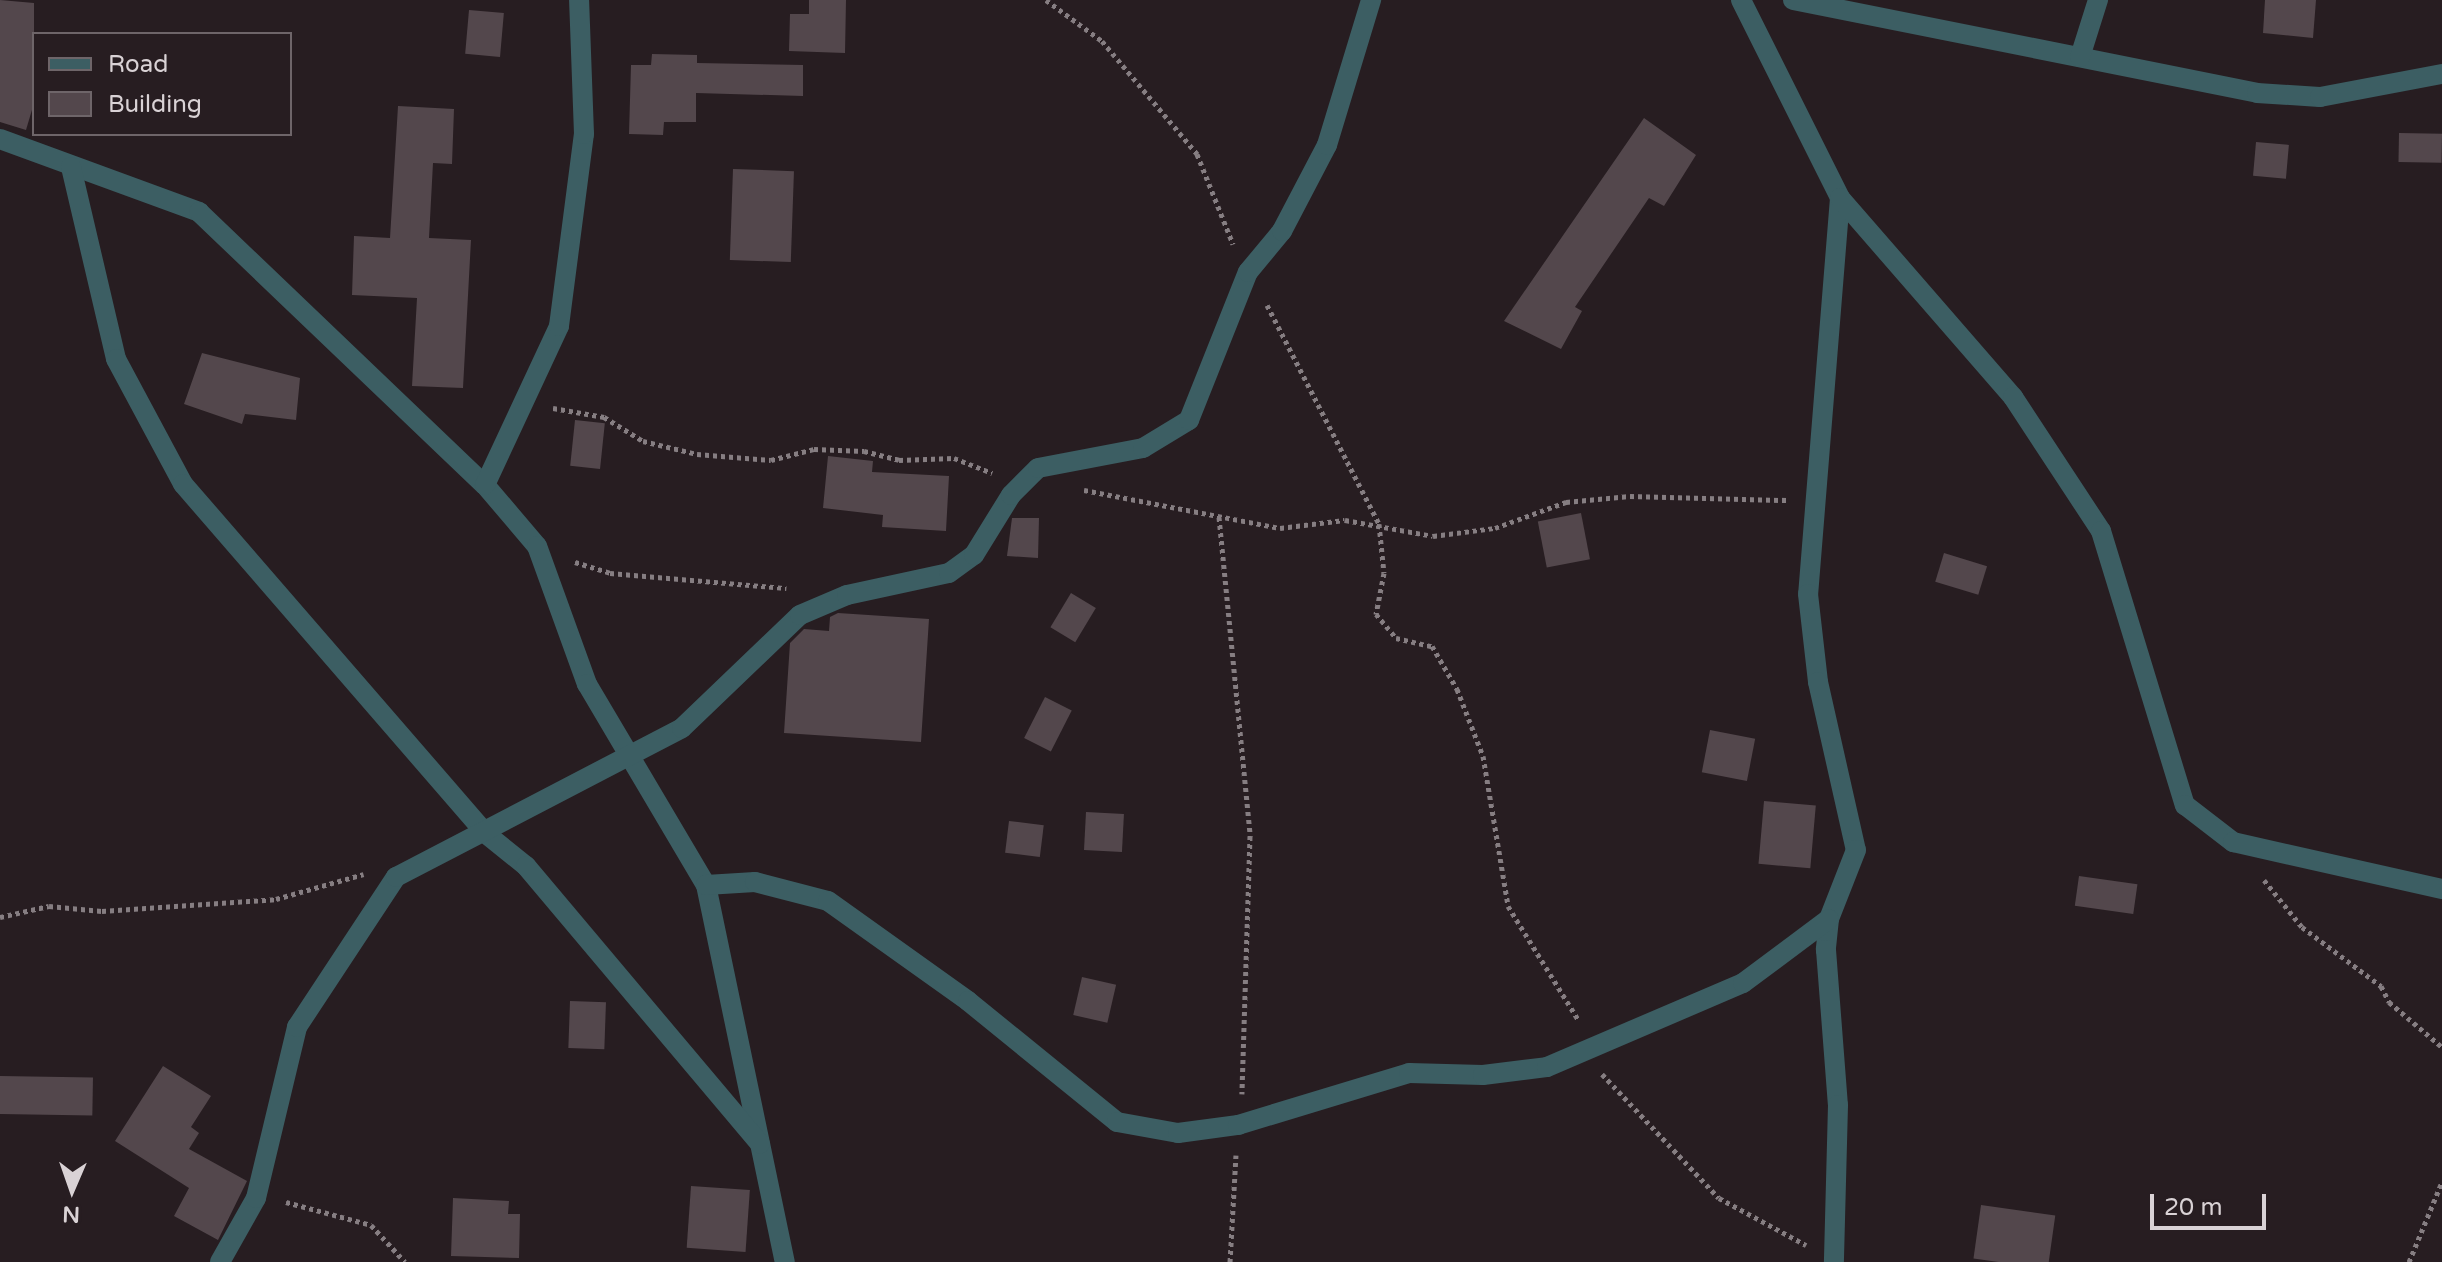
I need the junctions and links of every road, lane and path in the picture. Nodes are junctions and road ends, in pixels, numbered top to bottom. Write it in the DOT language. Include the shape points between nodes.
graph roads {
  1 [pos="579,0"];
  2 [pos="1046,0"];
  3 [pos="1371,0"];
  4 [pos="1741,0"];
  5 [pos="1793,0"];
  6 [pos="2098,0"];
  7 [pos="2080,57"];
  8 [pos="2440,73"];
  9 [pos="0,139"];
  10 [pos="71,167"];
  11 [pos="1840,198"];
  12 [pos="1248,272"];
  13 [pos="527,393"];
  14 [pos="1026,477"];
  15 [pos="485,485"];
  16 [pos="1812,501"];
  17 [pos="1219,517"];
  18 [pos="1379,524"];
  19 [pos="537,546"];
  20 [pos="847,595"];
  21 [pos="630,760"];
  22 [pos="485,833"];
  23 [pos="2233,842"];
  24 [pos="396,877"];
  25 [pos="706,885"];
  26 [pos="2442,889"];
  27 [pos="0,917"];
  28 [pos="1829,919"];
  29 [pos="2442,1047"];
  30 [pos="1591,1050"];
  31 [pos="1238,1125"];
  32 [pos="760,1144"];
  33 [pos="2442,1182"];
  34 [pos="256,1198"];
  35 [pos="220,1262"];
  36 [pos="405,1262"];
  37 [pos="785,1262"];
  38 [pos="1230,1262"];
  39 [pos="1834,1262"];
  40 [pos="2409,1262"];
  1 -- 13 [label="street" via="584,134 576,227 559,326"];
  2 -- 12 [label="path" via="1102,41 1197,154"];
  3 -- 12 [label="street" via="1327,145 1282,231"];
  4 -- 11 [label="street"];
  5 -- 7 [label="street"];
  6 -- 7 [label="street"];
  7 -- 8 [label="street" via="2257,93 2320,97"];
  9 -- 10 [label="street"];
  10 -- 15 [label="street" via="199,212"];
  10 -- 22 [label="street" via="116,359 183,484"];
  11 -- 16 [label="street"];
  11 -- 23 [label="street" via="2013,397 2101,531 2172,778 2211,831"];
  12 -- 14 [label="street" via="1189,420 1143,448 1066,459"];
  12 -- 18 [label="path"];
  13 -- 14 [label="path" via="697,454 771,460 814,449 864,451 899,460 954,458"];
  13 -- 15 [label="street"];
  14 -- 17 [label="path"];
  14 -- 20 [label="street" via="974,555 949,573"];
  15 -- 19 [label="street"];
  16 -- 18 [label="path" via="1630,496 1566,502 1459,536"];
  16 -- 28 [label="street" via="1808,594 1818,682 1856,850"];
  17 -- 18 [label="path" via="1280,528"];
  17 -- 31 [label="path" via="1250,836 1252,960"];
  18 -- 30 [label="path" via="1384,573 1376,614 1396,638 1432,646 1457,689 1483,756 1508,906"];
  19 -- 20 [label="path" via="610,573"];
  19 -- 21 [label="street" via="587,684"];
  20 -- 21 [label="street" via="800,615 711,707"];
  21 -- 22 [label="street"];
  21 -- 25 [label="street"];
  22 -- 24 [label="street"];
  22 -- 32 [label="street" via="526,866"];
  23 -- 26 [label="street"];
  23 -- 29 [label="path" via="2302,927 2381,986 2389,1002"];
  24 -- 27 [label="path" via="349,873 276,899 102,911 49,906"];
  24 -- 34 [label="street" via="297,1027"];
  25 -- 31 [label="street" via="755,882 828,901 968,1001 1117,1122 1178,1133"];
  25 -- 32 [label="street"];
  28 -- 30 [label="street" via="1743,983"];
  28 -- 39 [label="street" via="1838,1105"];
  30 -- 31 [label="street" via="1523,1072 1409,1073"];
  30 -- 39 [label="path" via="1608,1085 1695,1178"];
  31 -- 38 [label="path"];
  32 -- 37 [label="street"];
  33 -- 40 [label="path"];
  34 -- 35 [label="street"];
  34 -- 36 [label="path" via="371,1225"];
}
